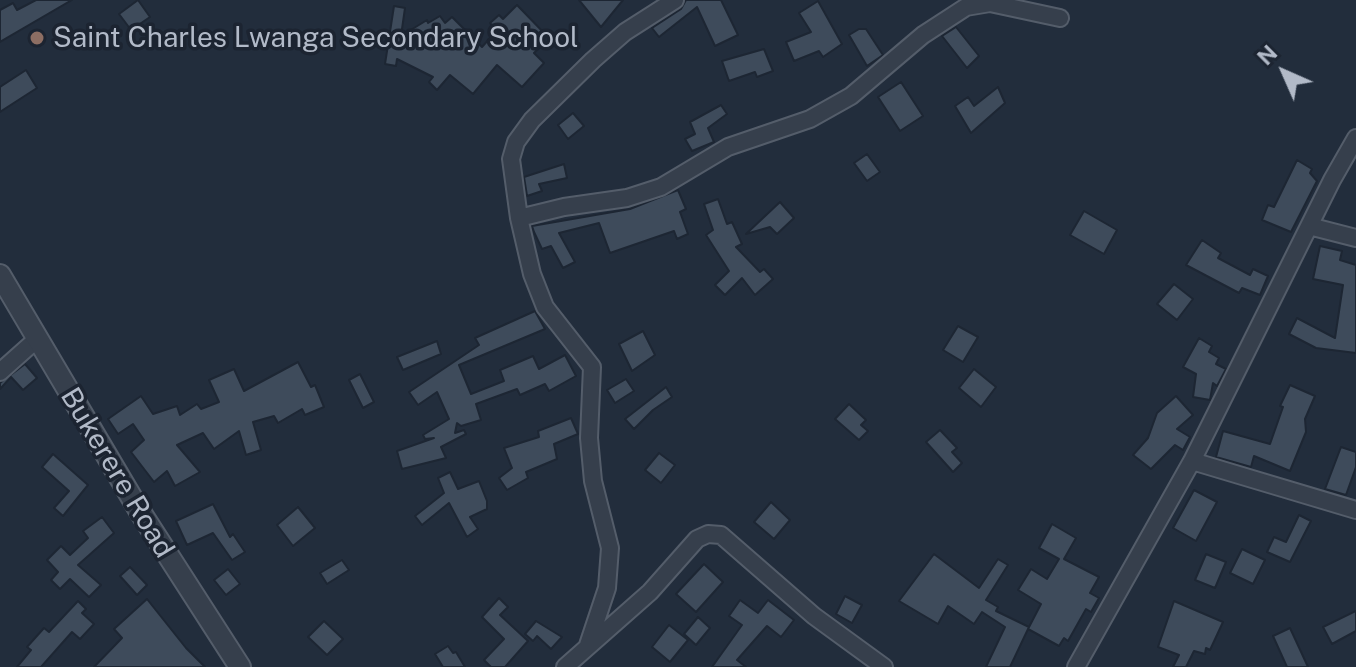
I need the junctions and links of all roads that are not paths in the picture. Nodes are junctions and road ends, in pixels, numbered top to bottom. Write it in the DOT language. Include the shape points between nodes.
graph roads {
  1 [pos="675,0"];
  2 [pos="1060,18"];
  3 [pos="1356,138"];
  4 [pos="519,218"];
  5 [pos="1309,226"];
  6 [pos="1356,238"];
  7 [pos="0,275"];
  8 [pos="37,339"];
  9 [pos="0,372"];
  10 [pos="1192,461"];
  11 [pos="1356,510"];
  12 [pos="588,645"];
  13 [pos="240,667"];
  14 [pos="565,667"];
  15 [pos="884,667"];
  16 [pos="1076,667"];
  1 -- 4 [label="street" via="625,32 532,120 516,142 511,159"];
  2 -- 4 [label="street" via="990,3 966,7 923,35 851,96 810,119 728,147 661,187"];
  3 -- 5 [label="street"];
  4 -- 12 [label="street" via="545,307 592,367 593,481 610,548 607,588"];
  5 -- 6 [label="street"];
  5 -- 10 [label="street"];
  7 -- 8 [label="street, Bukerere Road"];
  8 -- 9 [label="street"];
  8 -- 13 [label="street, Bukerere Road"];
  10 -- 11 [label="street"];
  10 -- 16 [label="street"];
  12 -- 14 [label="street"];
  12 -- 15 [label="street" via="708,534 721,535 814,616"];
}
